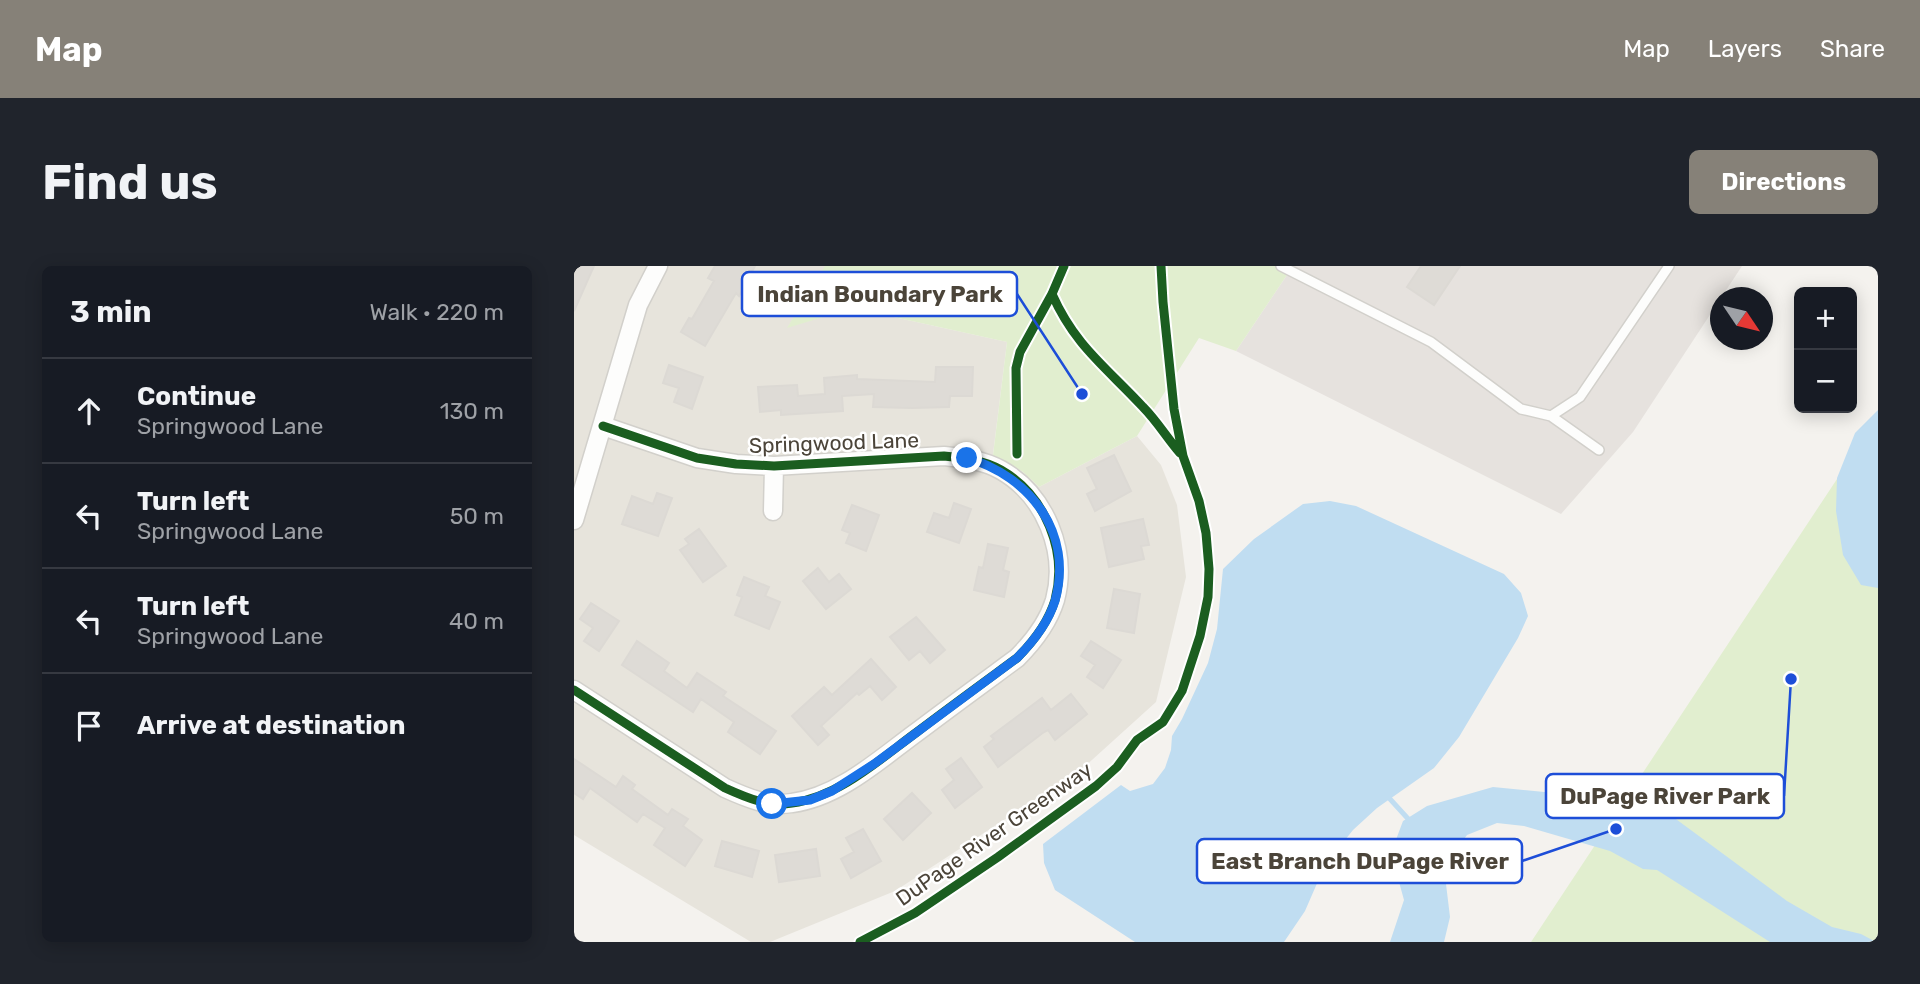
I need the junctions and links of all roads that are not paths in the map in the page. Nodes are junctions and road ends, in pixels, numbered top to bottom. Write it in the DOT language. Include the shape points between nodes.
graph roads {
  1 [pos="658,266"];
  2 [pos="1281,266"];
  3 [pos="1669,266"];
  4 [pos="1551,416"];
  5 [pos="603,426"];
  6 [pos="1600,450"];
  7 [pos="774,466"];
  8 [pos="773,511"];
  9 [pos="574,520"];
  10 [pos="574,690"];
  1 -- 5 [label="street" via="638,305"];
  2 -- 4 [label="lane" via="1431,342 1521,409"];
  3 -- 4 [label="lane" via="1580,397"];
  4 -- 6 [label="lane"];
  5 -- 7 [label="street, Springwood Lane" via="697,458"];
  5 -- 9 [label="street"];
  7 -- 8 [label="street"];
  7 -- 10 [label="street, Springwood Lane" via="944,456 967,458 1001,471 1034,498 1053,533 1059,577 1046,621 1017,658 874,764 832,791 792,804 747,799 725,788"];
}
